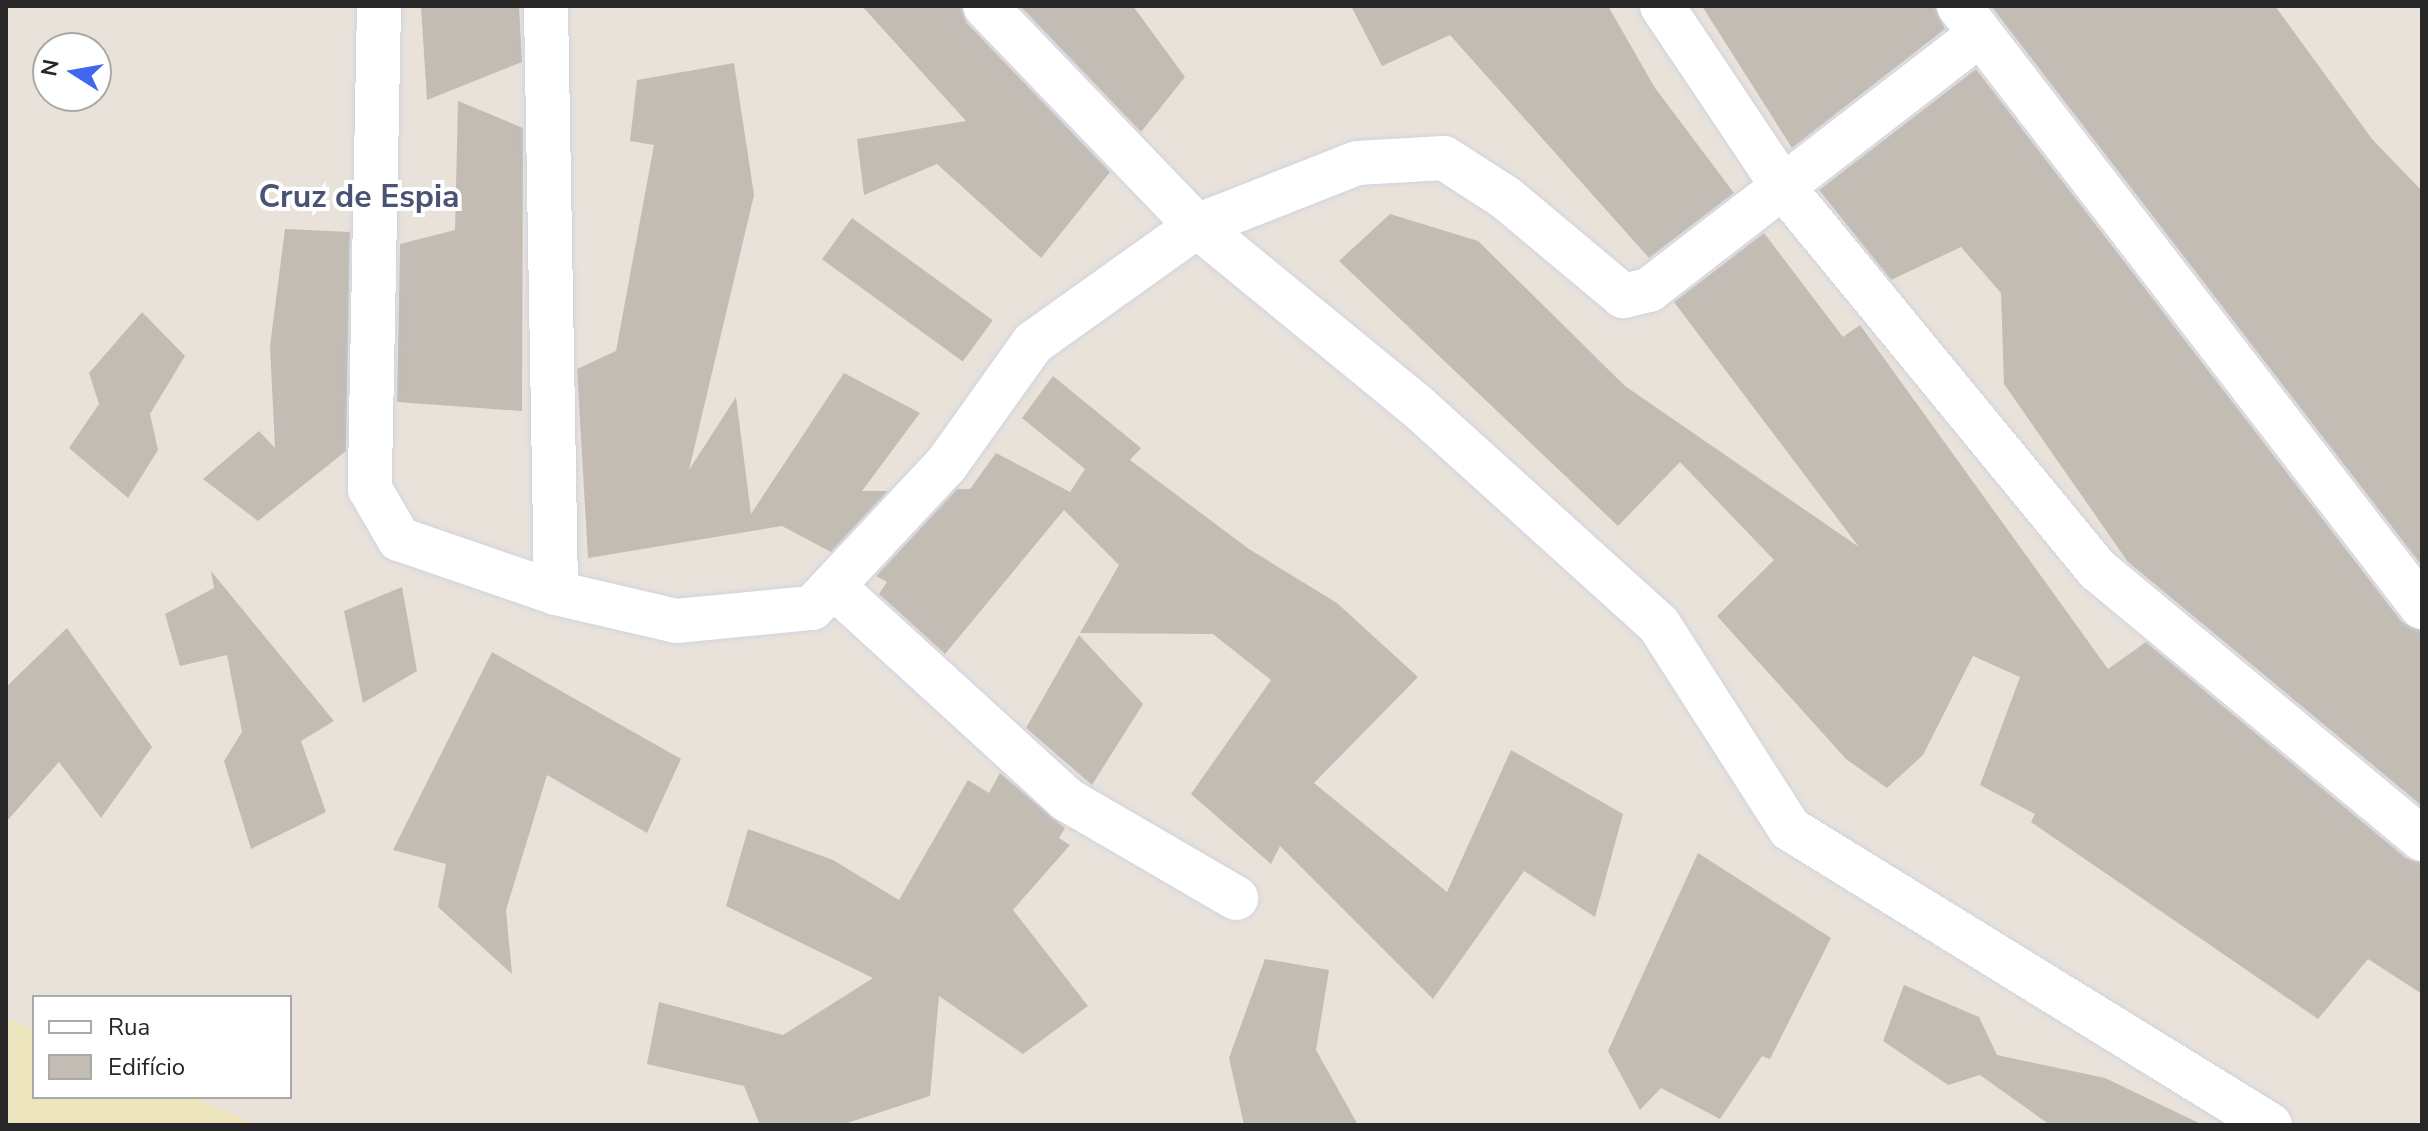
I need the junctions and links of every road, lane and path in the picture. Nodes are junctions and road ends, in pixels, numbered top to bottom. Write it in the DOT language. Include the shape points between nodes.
graph roads {
  1 [pos="379,6"];
  2 [pos="546,6"];
  3 [pos="985,6"];
  4 [pos="1662,6"];
  5 [pos="1970,20"];
  6 [pos="1783,187"];
  7 [pos="1197,226"];
  8 [pos="833,586"];
  9 [pos="556,593"];
  10 [pos="2422,607"];
  11 [pos="2422,839"];
  12 [pos="1236,898"];
  13 [pos="2270,1125"];
  1 -- 9 [label="street" via="370,489 399,539"];
  2 -- 9 [label="street"];
  3 -- 7 [label="street"];
  4 -- 6 [label="street"];
  5 -- 6 [label="street"];
  5 -- 10 [label="street"];
  6 -- 7 [label="street" via="1649,290 1623,296 1506,198 1444,158 1357,163"];
  6 -- 11 [label="street" via="2098,570"];
  7 -- 8 [label="street" via="1033,343 946,465"];
  7 -- 13 [label="street" via="1417,406 1659,625 1790,829"];
  8 -- 9 [label="street" via="812,608 676,621"];
  8 -- 12 [label="street" via="1066,799"];
}
